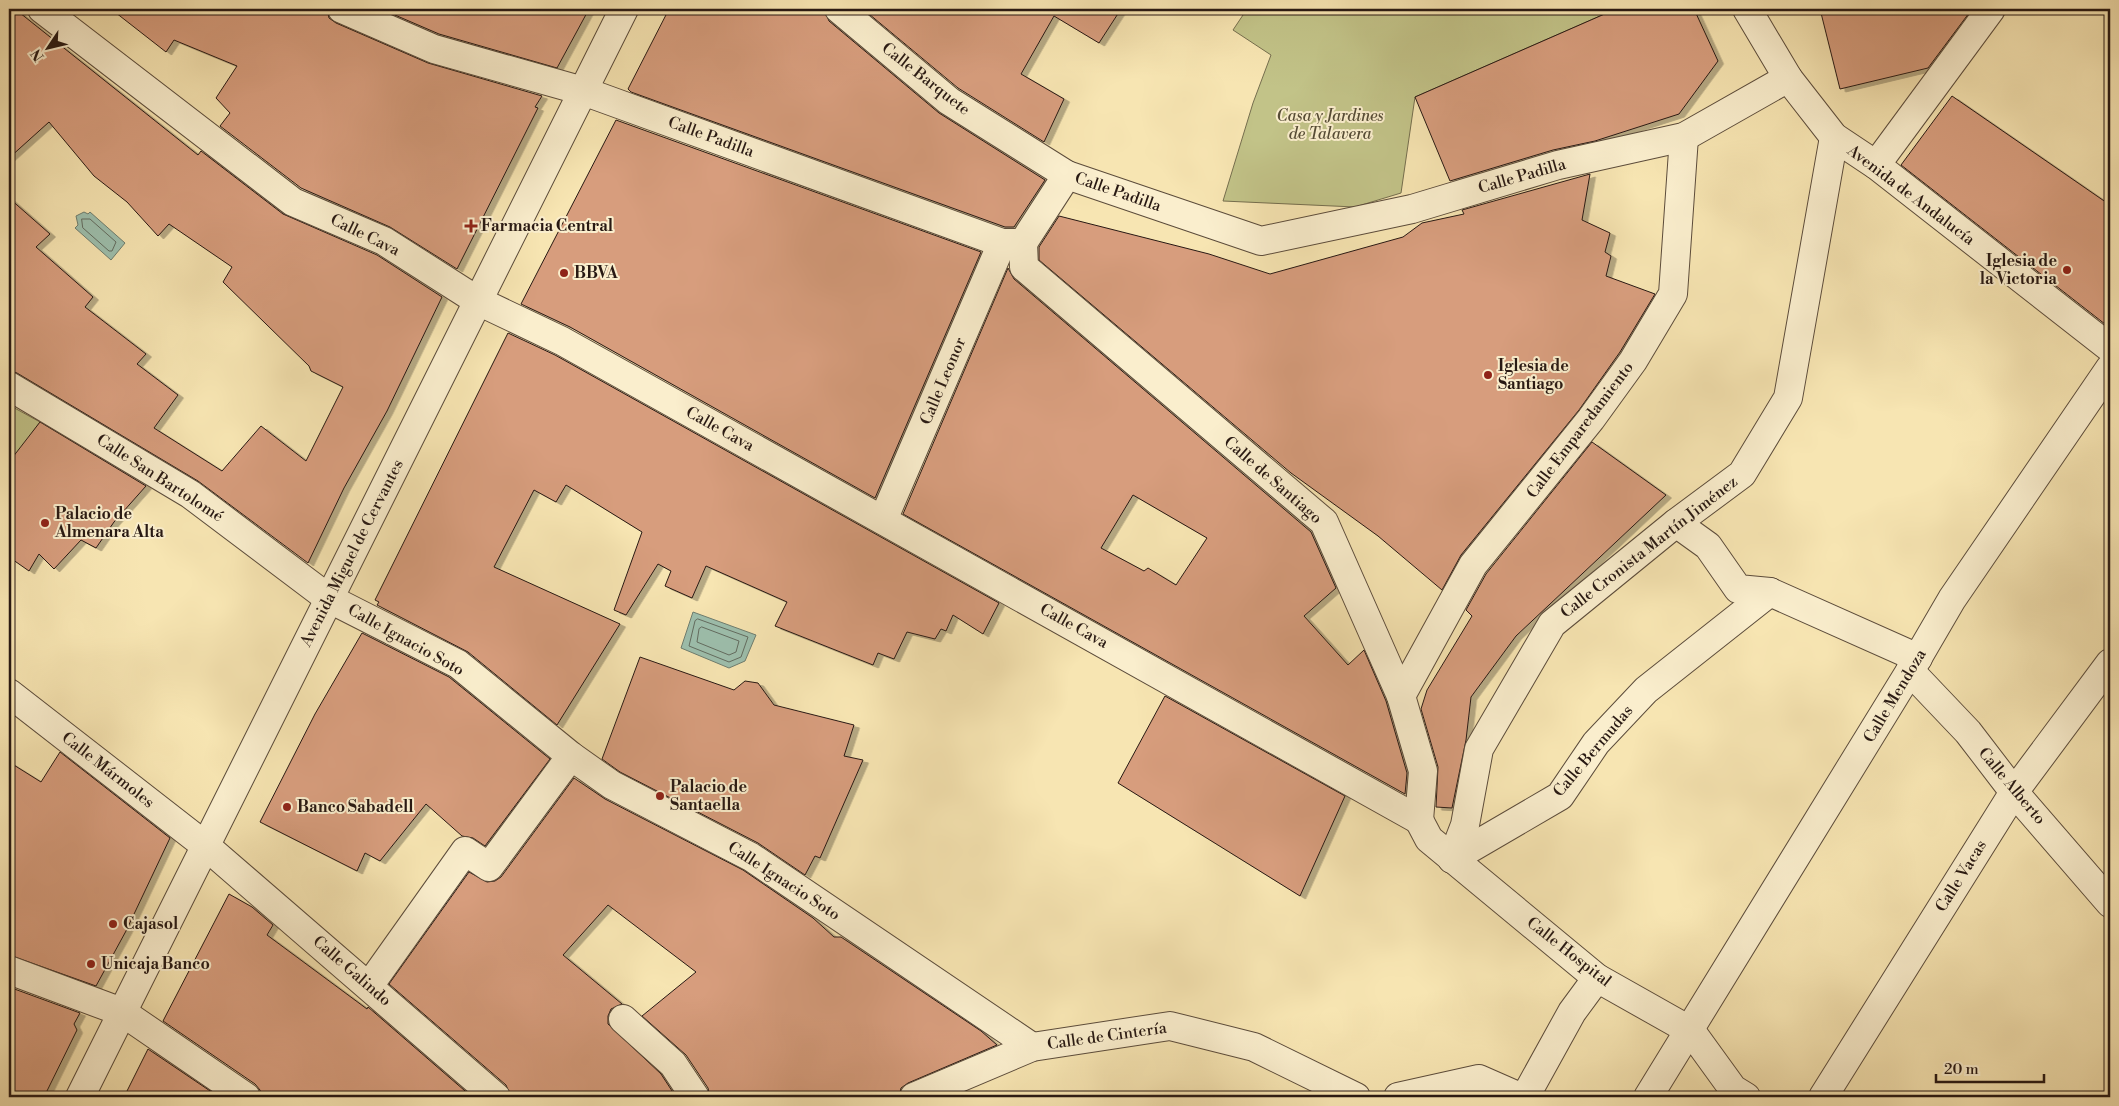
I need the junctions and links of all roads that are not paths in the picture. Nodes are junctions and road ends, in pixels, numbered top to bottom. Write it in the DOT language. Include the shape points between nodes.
graph roads {
  1 [pos="42,9"];
  2 [pos="342,9"];
  3 [pos="624,9"];
  4 [pos="840,9"];
  5 [pos="1747,9"];
  6 [pos="1991,9"];
  7 [pos="1788,78"];
  8 [pos="583,91"];
  9 [pos="1684,137"];
  10 [pos="1834,137"];
  11 [pos="1876,165"];
  12 [pos="1068,175"];
  13 [pos="1012,243"];
  14 [pos="478,301"];
  15 [pos="2110,348"];
  16 [pos="2110,368"];
  17 [pos="9,386"];
  18 [pos="883,520"];
  19 [pos="1676,523"];
  20 [pos="1770,592"];
  21 [pos="328,598"];
  22 [pos="2110,663"];
  23 [pos="1914,665"];
  24 [pos="9,693"];
  25 [pos="1401,696"];
  26 [pos="571,756"];
  27 [pos="2014,792"];
  28 [pos="1420,820"];
  29 [pos="207,846"];
  30 [pos="1452,858"];
  31 [pos="2110,904"];
  32 [pos="9,970"];
  33 [pos="1597,978"];
  34 [pos="369,986"];
  35 [pos="122,1012"];
  36 [pos="623,1019"];
  37 [pos="1691,1031"];
  38 [pos="1032,1047"];
  39 [pos="80,1097"];
  40 [pos="246,1097"];
  41 [pos="496,1097"];
  42 [pos="695,1097"];
  43 [pos="914,1097"];
  44 [pos="1356,1097"];
  45 [pos="1398,1097"];
  46 [pos="1520,1097"];
  47 [pos="1525,1097"];
  48 [pos="1648,1097"];
  49 [pos="1746,1097"];
  50 [pos="1823,1097"];
  1 -- 14 [label="street, Calle Cava" via="293,202 384,241"];
  2 -- 8 [label="street, Calle Padilla" via="434,49"];
  3 -- 8 [label="street, Avenida Miguel de Cervantes"];
  4 -- 12 [label="street, Calle Barquete" via="949,101"];
  5 -- 7 [label="street, Avenida de Andalucía"];
  6 -- 11 [label="street"];
  7 -- 9 [label="street, Calle Padilla"];
  7 -- 10 [label="street, Avenida de Andalucía"];
  8 -- 13 [label="street, Calle Padilla"];
  8 -- 14 [label="street, Avenida Miguel de Cervantes"];
  9 -- 12 [label="street, Calle Padilla" via="1558,165 1412,208 1261,241"];
  9 -- 25 [label="street, Calle Emparedamiento" via="1673,294 1633,361 1591,419 1473,565"];
  10 -- 11 [label="street, Avenida de Andalucía"];
  10 -- 19 [label="street, Calle Cronista Martín Jiménez" via="1788,398 1742,474"];
  11 -- 15 [label="street, Avenida de Andalucía"];
  12 -- 13 [label="street, Calle Padilla"];
  13 -- 18 [label="street, Calle Leonor"];
  13 -- 25 [label="street, Calle de Santiago" via="1024,267 1324,522"];
  14 -- 18 [label="street, Calle Cava" via="562,341"];
  14 -- 21 [label="street, Avenida Miguel de Cervantes"];
  16 -- 23 [label="street, Calle Mendoza" via="1952,599"];
  17 -- 21 [label="street, Calle San Bartolomé" via="190,494"];
  18 -- 28 [label="street, Calle Cava"];
  19 -- 20 [label="street" via="1708,546 1738,589"];
  19 -- 30 [label="street, Calle Cronista Martín Jiménez" via="1552,624 1479,749 1465,825"];
  20 -- 23 [label="street"];
  20 -- 30 [label="street, Calle Bermudas" via="1646,690 1596,743 1560,796"];
  21 -- 26 [label="street, Calle Ignacio Soto" via="458,664"];
  21 -- 29 [label="street, Avenida Miguel de Cervantes"];
  22 -- 27 [label="street, Calle Vacas"];
  23 -- 27 [label="street, Calle Alberto"];
  23 -- 37 [label="street, Calle Mendoza"];
  24 -- 29 [label="street, Calle Mármoles"];
  25 -- 28 [label="street, Calle de Santiago" via="1423,771"];
  26 -- 34 [label="street" via="489,867 464,851"];
  26 -- 38 [label="street, Calle Ignacio Soto" via="612,785 751,857"];
  27 -- 31 [label="street, Calle Alberto"];
  27 -- 50 [label="street, Calle Vacas"];
  28 -- 30 [label="street, Calle Hospital" via="1429,839"];
  29 -- 34 [label="street, Calle Galindo"];
  29 -- 35 [label="street, Avenida Miguel de Cervantes"];
  30 -- 33 [label="street, Calle Hospital"];
  32 -- 35 [label="street"];
  33 -- 37 [label="street, Calle Hospital"];
  33 -- 47 [label="street" via="1572,1012"];
  34 -- 41 [label="street, Calle Galindo"];
  35 -- 39 [label="street, Avenida Miguel de Cervantes"];
  35 -- 40 [label="street"];
  36 -- 42 [label="street" via="673,1064"];
  37 -- 48 [label="street"];
  37 -- 49 [label="street, Calle Hospital" via="1733,1089"];
  38 -- 43 [label="street, Calle de Cintería"];
  38 -- 44 [label="street, Calle de Cintería" via="1170,1026 1254,1047"];
  45 -- 46 [label="street" via="1479,1080"];
}
